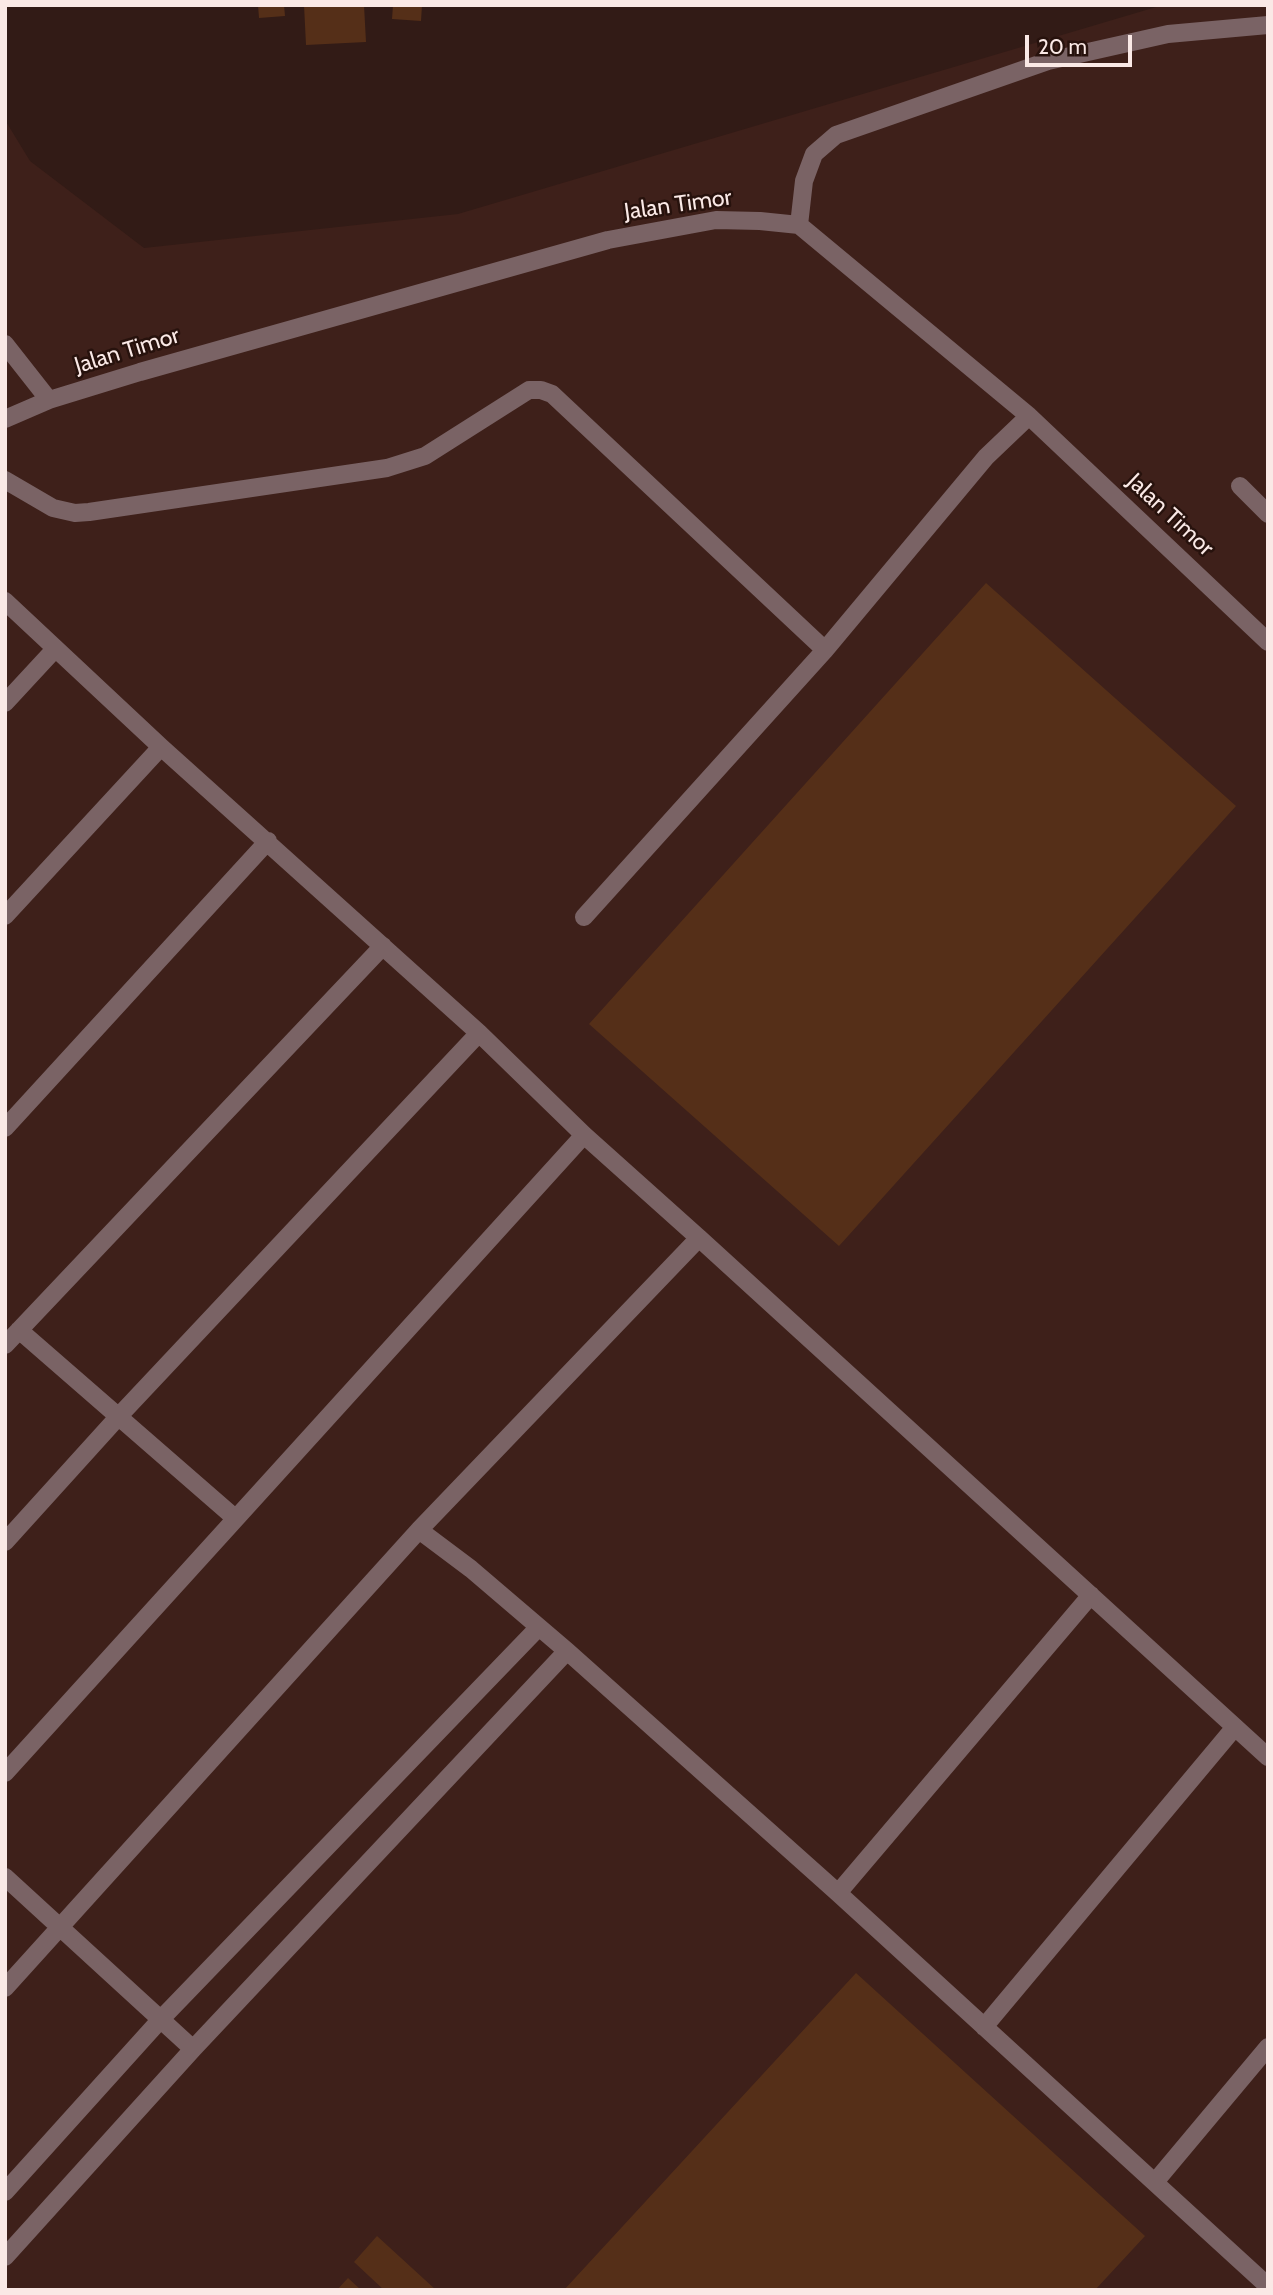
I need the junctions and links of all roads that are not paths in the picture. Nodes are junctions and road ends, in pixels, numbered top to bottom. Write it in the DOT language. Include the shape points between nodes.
graph roads {
  1 [pos="1268,25"];
  2 [pos="799,225"];
  3 [pos="5,344"];
  4 [pos="49,400"];
  5 [pos="1028,416"];
  6 [pos="5,419"];
  7 [pos="5,480"];
  8 [pos="1240,486"];
  9 [pos="1268,514"];
  10 [pos="5,601"];
  11 [pos="1268,642"];
  12 [pos="55,649"];
  13 [pos="825,650"];
  14 [pos="5,703"];
  15 [pos="160,747"];
  16 [pos="268,841"];
  17 [pos="5,916"];
  18 [pos="584,917"];
  19 [pos="383,946"];
  20 [pos="479,1033"];
  21 [pos="5,1128"];
  22 [pos="584,1135"];
  23 [pos="699,1238"];
  24 [pos="19,1330"];
  25 [pos="5,1345"];
  26 [pos="119,1416"];
  27 [pos="236,1518"];
  28 [pos="419,1530"];
  29 [pos="5,1542"];
  30 [pos="1091,1595"];
  31 [pos="538,1628"];
  32 [pos="567,1651"];
  33 [pos="1235,1727"];
  34 [pos="1268,1757"];
  35 [pos="5,1773"];
  36 [pos="5,1877"];
  37 [pos="838,1893"];
  38 [pos="61,1927"];
  39 [pos="5,1988"];
  40 [pos="161,2019"];
  41 [pos="984,2027"];
  42 [pos="1268,2047"];
  43 [pos="193,2049"];
  44 [pos="1155,2182"];
  45 [pos="5,2192"];
  46 [pos="5,2257"];
  47 [pos="1268,2286"];
  1 -- 2 [label="street" via="1168,34 1048,61 836,135 814,154 804,181"];
  2 -- 4 [label="street, Jalan Timor" via="716,220 608,240"];
  2 -- 5 [label="street, Jalan Timor"];
  3 -- 4 [label="street"];
  4 -- 6 [label="street, Jalan Timor"];
  5 -- 11 [label="street, Jalan Timor"];
  5 -- 13 [label="street" via="986,457"];
  7 -- 13 [label="street" via="53,509 75,513 387,468 425,456 529,390 541,390 552,394"];
  8 -- 9 [label="street"];
  10 -- 12 [label="street"];
  12 -- 14 [label="street"];
  12 -- 15 [label="street"];
  13 -- 18 [label="street"];
  15 -- 16 [label="street"];
  15 -- 17 [label="street"];
  16 -- 19 [label="street"];
  16 -- 21 [label="street"];
  19 -- 20 [label="street"];
  19 -- 24 [label="street"];
  20 -- 22 [label="street"];
  20 -- 26 [label="street"];
  22 -- 23 [label="street"];
  22 -- 27 [label="street"];
  23 -- 28 [label="street"];
  23 -- 30 [label="street"];
  24 -- 25 [label="street"];
  24 -- 26 [label="street"];
  26 -- 27 [label="street"];
  26 -- 29 [label="street"];
  27 -- 35 [label="street"];
  28 -- 31 [label="street"];
  28 -- 38 [label="street"];
  30 -- 33 [label="street"];
  30 -- 37 [label="street"];
  31 -- 32 [label="street"];
  31 -- 40 [label="street"];
  32 -- 37 [label="street"];
  32 -- 43 [label="street"];
  33 -- 34 [label="street"];
  33 -- 41 [label="street"];
  36 -- 38 [label="street"];
  37 -- 41 [label="street"];
  38 -- 39 [label="street"];
  38 -- 40 [label="street"];
  40 -- 43 [label="street"];
  40 -- 45 [label="street"];
  41 -- 44 [label="street"];
  42 -- 44 [label="street"];
  43 -- 46 [label="street"];
  44 -- 47 [label="street"];
}
